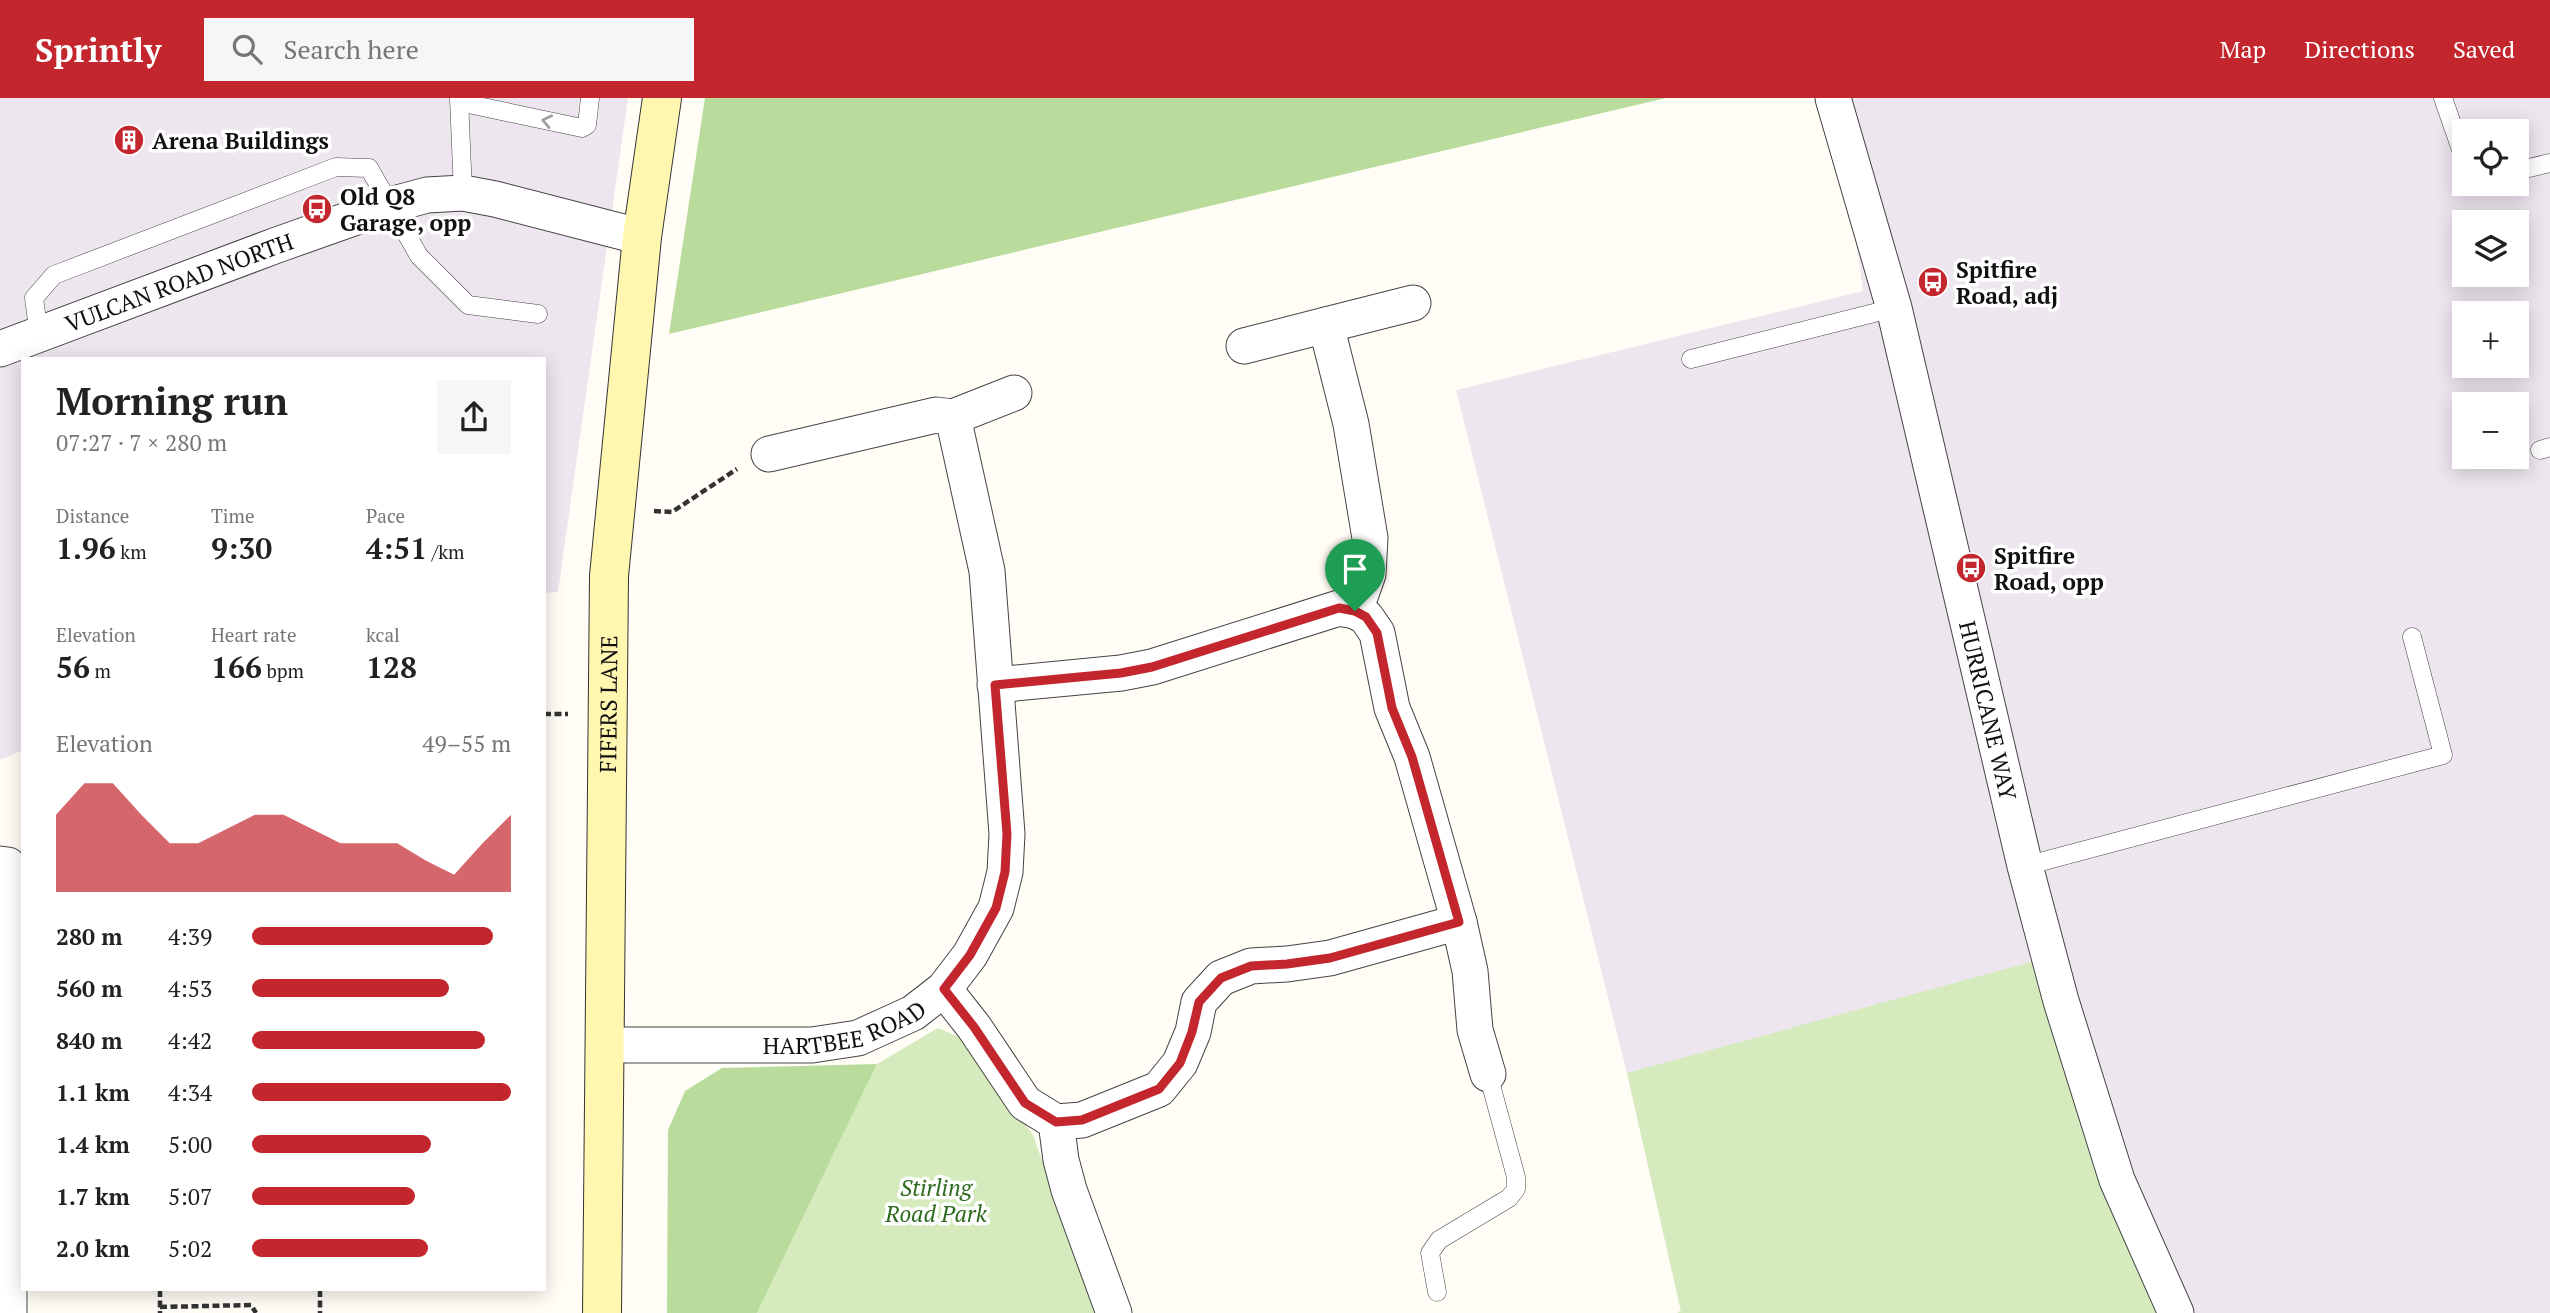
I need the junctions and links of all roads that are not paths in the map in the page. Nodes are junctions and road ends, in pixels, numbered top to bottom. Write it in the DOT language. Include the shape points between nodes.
graph roads {
  1 [pos="590,98"];
  2 [pos="662,98"];
  3 [pos="1833,98"];
  4 [pos="2443,98"];
  5 [pos="459,100"];
  6 [pos="2452,124"];
  7 [pos="2550,163"];
  8 [pos="2529,168"];
  9 [pos="463,193"];
  10 [pos="390,205"];
  11 [pos="642,237"];
  12 [pos="1413,303"];
  13 [pos="1894,308"];
  14 [pos="538,314"];
  15 [pos="1326,325"];
  16 [pos="39,335"];
  17 [pos="1244,346"];
  18 [pos="0,349"];
  19 [pos="1691,359"];
  20 [pos="1014,393"];
  21 [pos="953,417"];
  22 [pos="769,454"];
  23 [pos="1355,611"];
  24 [pos="2413,637"];
  25 [pos="995,685"];
  26 [pos="10,864"];
  27 [pos="2025,866"];
  28 [pos="1459,922"];
  29 [pos="944,989"];
  30 [pos="604,1045"];
  31 [pos="1488,1074"];
  32 [pos="1056,1122"];
  33 [pos="1437,1292"];
  34 [pos="9,1313"];
  35 [pos="602,1313"];
  36 [pos="1114,1313"];
  37 [pos="2176,1313"];
  1 -- 5 [label="lane, one-way" via="587,125 582,128"];
  2 -- 11 [label="street, FIFERS LANE"];
  3 -- 13 [label="street, HURRICANE WAY"];
  4 -- 6 [label="lane"];
  5 -- 9 [label="lane"];
  7 -- 8 [label="lane"];
  9 -- 10 [label="street, VULCAN ROAD NORTH" via="427,195"];
  9 -- 11 [label="street, VULCAN ROAD NORTH"];
  10 -- 14 [label="lane" via="419,256 468,306"];
  10 -- 16 [label="street, VULCAN ROAD NORTH"];
  10 -- 16 [label="lane" via="369,168 336,167 54,275 34,298"];
  11 -- 30 [label="street, FIFERS LANE" via="609,576"];
  12 -- 15 [label="street"];
  13 -- 19 [label="lane"];
  13 -- 27 [label="street, HURRICANE WAY"];
  15 -- 17 [label="street"];
  15 -- 23 [label="street" via="1351,424 1370,538 1368,574"];
  16 -- 18 [label="street, VULCAN ROAD NORTH"];
  20 -- 21 [label="street"];
  21 -- 22 [label="street" via="936,415"];
  21 -- 25 [label="street, HARTBEE ROAD" via="987,571"];
  23 -- 25 [label="street" via="1339,608 1152,667"];
  23 -- 28 [label="street" via="1366,617 1377,633 1392,708 1412,757"];
  24 -- 27 [label="lane" via="2443,755"];
  25 -- 29 [label="street, HARTBEE ROAD" via="1007,834 1005,872 996,908 970,955"];
  26 -- 34 [label="street"];
  27 -- 37 [label="street, HURRICANE WAY" via="2061,1001 2118,1180"];
  28 -- 31 [label="street" via="1471,971 1475,1030"];
  28 -- 32 [label="street" via="1330,958 1251,966 1221,978 1199,1002 1180,1063 1159,1089 1082,1120"];
  29 -- 30 [label="street, HARTBEE ROAD" via="913,1013 858,1038 812,1045"];
  29 -- 32 [label="street" via="1025,1103"];
  30 -- 35 [label="street, FIFERS LANE"];
  31 -- 33 [label="lane" via="1517,1189 1439,1240 1430,1253"];
  32 -- 36 [label="street" via="1069,1190"];
}
